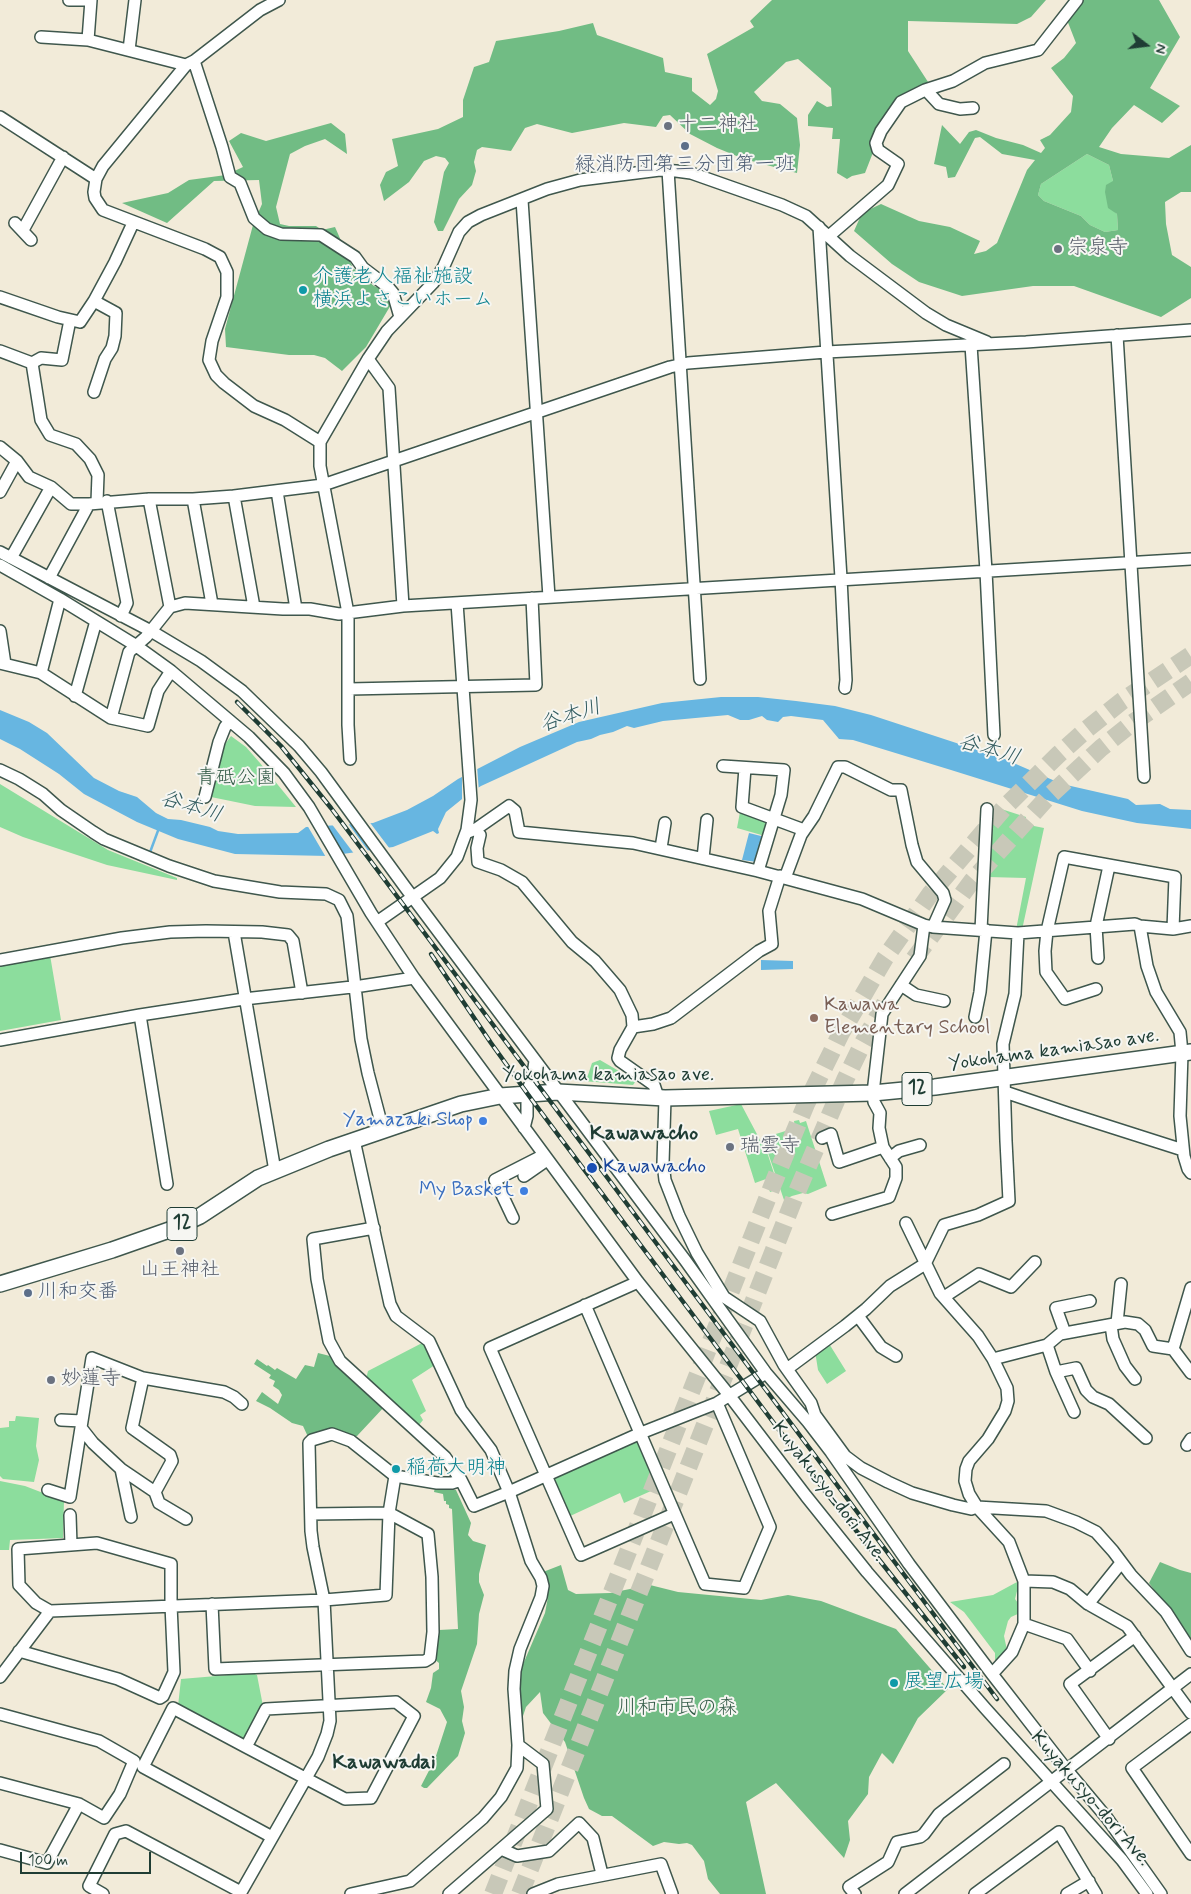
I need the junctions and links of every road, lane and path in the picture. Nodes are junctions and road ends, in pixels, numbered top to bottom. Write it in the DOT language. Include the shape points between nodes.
graph roads {
  1 [pos="69,0"];
  2 [pos="91,0"];
  3 [pos="135,0"];
  4 [pos="279,0"];
  5 [pos="1077,0"];
  6 [pos="41,37"];
  7 [pos="88,40"];
  8 [pos="129,50"];
  9 [pos="190,63"];
  10 [pos="926,90"];
  11 [pos="973,108"];
  12 [pos="0,117"];
  13 [pos="63,157"];
  14 [pos="668,170"];
  15 [pos="96,179"];
  16 [pos="522,200"];
  17 [pos="133,223"];
  18 [pos="819,227"];
  19 [pos="829,236"];
  20 [pos="31,240"];
  21 [pos="0,297"];
  22 [pos="94,300"];
  23 [pos="400,317"];
  24 [pos="70,320"];
  25 [pos="1191,330"];
  26 [pos="1117,335"];
  27 [pos="988,343"];
  28 [pos="971,345"];
  29 [pos="0,351"];
  30 [pos="826,352"];
  31 [pos="368,359"];
  32 [pos="32,364"];
  33 [pos="679,365"];
  34 [pos="94,392"];
  35 [pos="536,414"];
  36 [pos="320,442"];
  37 [pos="0,448"];
  38 [pos="17,461"];
  39 [pos="394,462"];
  40 [pos="323,485"];
  41 [pos="51,487"];
  42 [pos="277,491"];
  43 [pos="0,492"];
  44 [pos="234,496"];
  45 [pos="149,499"];
  46 [pos="193,499"];
  47 [pos="98,502"];
  48 [pos="0,552"];
  49 [pos="11,558"];
  50 [pos="1191,558"];
  51 [pos="1131,562"];
  52 [pos="0,565"];
  53 [pos="986,571"];
  54 [pos="49,578"];
  55 [pos="841,578"];
  56 [pos="694,589"];
  57 [pos="550,597"];
  58 [pos="60,598"];
  59 [pos="532,598"];
  60 [pos="457,603"];
  61 [pos="212,604"];
  62 [pos="403,606"];
  63 [pos="170,607"];
  64 [pos="254,607"];
  65 [pos="296,609"];
  66 [pos="348,614"];
  67 [pos="121,616"];
  68 [pos="96,621"];
  69 [pos="0,630"];
  70 [pos="151,631"];
  71 [pos="135,645"];
  72 [pos="2,663"];
  73 [pos="171,671"];
  74 [pos="41,673"];
  75 [pos="700,679"];
  76 [pos="464,687"];
  77 [pos="845,688"];
  78 [pos="349,689"];
  79 [pos="75,696"];
  80 [pos="111,718"];
  81 [pos="230,721"];
  82 [pos="994,735"];
  83 [pos="350,759"];
  84 [pos="723,766"];
  85 [pos="745,768"];
  86 [pos="0,770"];
  87 [pos="1144,778"];
  88 [pos="205,797"];
  89 [pos="987,809"];
  90 [pos="707,820"];
  91 [pos="774,820"];
  92 [pos="665,823"];
  93 [pos="804,830"];
  94 [pos="467,832"];
  95 [pos="480,835"];
  96 [pos="661,848"];
  97 [pos="703,858"];
  98 [pos="1109,866"];
  99 [pos="758,870"];
  100 [pos="783,877"];
  101 [pos="413,898"];
  102 [pos="377,922"];
  103 [pos="928,926"];
  104 [pos="1096,926"];
  105 [pos="1140,926"];
  106 [pos="1191,926"];
  107 [pos="1173,929"];
  108 [pos="984,930"];
  109 [pos="1047,931"];
  110 [pos="234,932"];
  111 [pos="1018,934"];
  112 [pos="1097,959"];
  113 [pos="0,960"];
  114 [pos="414,978"];
  115 [pos="901,985"];
  116 [pos="355,986"];
  117 [pos="1096,989"];
  118 [pos="302,993"];
  119 [pos="244,999"];
  120 [pos="943,1002"];
  121 [pos="140,1015"];
  122 [pos="974,1017"];
  123 [pos="634,1026"];
  124 [pos="0,1040"];
  125 [pos="1186,1053"];
  126 [pos="535,1061"];
  127 [pos="1186,1082"];
  128 [pos="1004,1085"];
  129 [pos="558,1092"];
  130 [pos="873,1093"];
  131 [pos="527,1094"];
  132 [pos="500,1096"];
  133 [pos="662,1097"];
  134 [pos="524,1128"];
  135 [pos="383,1130"];
  136 [pos="822,1138"];
  137 [pos="354,1140"];
  138 [pos="920,1145"];
  139 [pos="883,1147"];
  140 [pos="1183,1150"];
  141 [pos="546,1158"];
  142 [pos="890,1158"];
  143 [pos="275,1171"];
  144 [pos="1191,1173"];
  145 [pos="524,1176"];
  146 [pos="167,1184"];
  147 [pos="832,1214"];
  148 [pos="513,1218"];
  149 [pos="906,1223"];
  150 [pos="374,1228"];
  151 [pos="697,1253"];
  152 [pos="685,1260"];
  153 [pos="1035,1262"];
  154 [pos="925,1264"];
  155 [pos="638,1282"];
  156 [pos="0,1284"];
  157 [pos="1121,1284"];
  158 [pos="1190,1295"];
  159 [pos="944,1297"];
  160 [pos="1090,1301"];
  161 [pos="585,1305"];
  162 [pos="858,1316"];
  163 [pos="1114,1324"];
  164 [pos="1065,1333"];
  165 [pos="1048,1345"];
  166 [pos="1173,1349"];
  167 [pos="896,1356"];
  168 [pos="994,1359"];
  169 [pos="787,1369"];
  170 [pos="1056,1372"];
  171 [pos="766,1373"];
  172 [pos="1191,1374"];
  173 [pos="143,1378"];
  174 [pos="1135,1379"];
  175 [pos="730,1395"];
  176 [pos="717,1403"];
  177 [pos="242,1404"];
  178 [pos="1074,1412"];
  179 [pos="811,1419"];
  180 [pos="61,1420"];
  181 [pos="82,1425"];
  182 [pos="641,1433"];
  183 [pos="1146,1438"];
  184 [pos="121,1469"];
  185 [pos="395,1476"];
  186 [pos="546,1476"];
  187 [pos="461,1480"];
  188 [pos="48,1490"];
  189 [pos="155,1492"];
  190 [pos="509,1492"];
  191 [pos="977,1507"];
  192 [pos="388,1513"];
  193 [pos="311,1514"];
  194 [pos="674,1514"];
  195 [pos="70,1515"];
  196 [pos="131,1517"];
  197 [pos="186,1519"];
  198 [pos="71,1545"];
  199 [pos="1121,1563"];
  200 [pos="1024,1581"];
  201 [pos="324,1600"];
  202 [pos="212,1604"];
  203 [pos="1088,1604"];
  204 [pos="171,1605"];
  205 [pos="50,1611"];
  206 [pos="1024,1624"];
  207 [pos="1135,1636"];
  208 [pos="1191,1650"];
  209 [pos="19,1651"];
  210 [pos="328,1666"];
  211 [pos="1090,1671"];
  212 [pos="992,1674"];
  213 [pos="1191,1674"];
  214 [pos="1,1675"];
  215 [pos="1173,1688"];
  216 [pos="330,1705"];
  217 [pos="1191,1713"];
  218 [pos="0,1714"];
  219 [pos="1191,1724"];
  220 [pos="1109,1738"];
  221 [pos="518,1746"];
  222 [pos="246,1747"];
  223 [pos="1004,1764"];
  224 [pos="1066,1769"];
  225 [pos="306,1778"];
  226 [pos="1051,1780"];
  227 [pos="0,1783"];
  228 [pos="79,1804"];
  229 [pos="272,1837"];
  230 [pos="501,1849"];
  231 [pos="0,1850"];
  232 [pos="1191,1854"];
  233 [pos="602,1874"];
  234 [pos="1089,1881"];
  235 [pos="849,1892"];
  236 [pos="240,1893"];
  237 [pos="104,1894"];
  238 [pos="351,1894"];
  239 [pos="448,1894"];
  240 [pos="533,1894"];
  241 [pos="672,1894"];
  242 [pos="905,1894"];
  243 [pos="975,1894"];
  244 [pos="1067,1894"];
  245 [pos="1096,1894"];
  246 [pos="1147,1894"];
  247 [pos="1161,1894"];
  1 -- 2 [label="street"];
  2 -- 7 [label="street"];
  3 -- 8 [label="street"];
  4 -- 9 [label="street" via="260,10"];
  5 -- 10 [label="street" via="1038,50 985,64 953,81"];
  6 -- 7 [label="street"];
  7 -- 8 [label="street"];
  8 -- 9 [label="street"];
  9 -- 15 [label="street" via="103,166"];
  9 -- 23 [label="street" via="230,177 240,183 254,218 267,229 281,234 321,235 355,257 393,293"];
  10 -- 11 [label="street" via="939,104 960,109"];
  10 -- 19 [label="street" via="901,102 876,143 878,150 898,164 888,185"];
  12 -- 13 [label="street"];
  13 -- 15 [label="street"];
  13 -- 20 [label="street" via="19,227"];
  14 -- 16 [label="street" via="580,180"];
  14 -- 18 [label="street" via="691,174 782,205 806,216"];
  14 -- 33 [label="street"];
  15 -- 17 [label="street" via="95,198 103,210"];
  16 -- 23 [label="street" via="468,222 459,232 433,283"];
  16 -- 35 [label="street"];
  17 -- 22 [label="street"];
  17 -- 36 [label="street" via="205,248 220,257 227,272 227,297 209,360 216,375 254,406"];
  18 -- 19 [label="street"];
  18 -- 30 [label="street"];
  19 -- 27 [label="street" via="881,281 926,313"];
  21 -- 24 [label="street"];
  22 -- 24 [label="street" via="80,322"];
  22 -- 34 [label="street" via="116,313 112,348"];
  23 -- 31 [label="street"];
  24 -- 32 [label="street" via="62,360 41,358"];
  25 -- 26 [label="street"];
  26 -- 27 [label="street"];
  26 -- 51 [label="street"];
  27 -- 28 [label="street"];
  28 -- 30 [label="street"];
  28 -- 53 [label="street"];
  29 -- 32 [label="street"];
  30 -- 33 [label="street"];
  30 -- 55 [label="street"];
  31 -- 36 [label="street"];
  31 -- 39 [label="street" via="389,388"];
  32 -- 47 [label="street" via="41,420 50,435 76,444 90,459 98,475"];
  33 -- 35 [label="street"];
  33 -- 56 [label="street"];
  35 -- 39 [label="street"];
  35 -- 57 [label="street"];
  36 -- 40 [label="street"];
  37 -- 38 [label="street"];
  38 -- 41 [label="street" via="29,477"];
  38 -- 43 [label="street"];
  39 -- 40 [label="street"];
  39 -- 62 [label="street"];
  40 -- 42 [label="street"];
  40 -- 66 [label="street"];
  41 -- 47 [label="street" via="71,504"];
  41 -- 49 [label="street"];
  42 -- 44 [label="street"];
  42 -- 65 [label="street"];
  44 -- 46 [label="street"];
  44 -- 64 [label="street"];
  45 -- 46 [label="street"];
  45 -- 47 [label="street"];
  45 -- 63 [label="street"];
  46 -- 61 [label="street"];
  47 -- 54 [label="street"];
  47 -- 67 [label="street" via="127,603"];
  48 -- 49 [label="street, Kuyakusyo-dori Ave."];
  49 -- 54 [label="street, Kuyakusyo-dori Ave."];
  50 -- 51 [label="street"];
  51 -- 53 [label="street"];
  51 -- 87 [label="street"];
  52 -- 58 [label="street, Kuyakusyo-dori Ave."];
  53 -- 55 [label="street"];
  53 -- 82 [label="street"];
  54 -- 67 [label="street, Kuyakusyo-dori Ave."];
  55 -- 56 [label="street"];
  55 -- 77 [label="street"];
  56 -- 57 [label="street"];
  56 -- 75 [label="street"];
  57 -- 59 [label="street"];
  58 -- 68 [label="street, Kuyakusyo-dori Ave."];
  58 -- 74 [label="street"];
  59 -- 60 [label="street"];
  59 -- 76 [label="street" via="536,685"];
  60 -- 62 [label="street"];
  60 -- 76 [label="street"];
  61 -- 63 [label="street" via="186,603"];
  61 -- 64 [label="street"];
  62 -- 66 [label="street"];
  63 -- 70 [label="street"];
  64 -- 65 [label="street"];
  65 -- 66 [label="street"];
  66 -- 78 [label="street"];
  67 -- 70 [label="street, Kuyakusyo-dori Ave."];
  68 -- 71 [label="street, Kuyakusyo-dori Ave."];
  68 -- 79 [label="street"];
  69 -- 72 [label="street"];
  70 -- 71 [label="street"];
  70 -- 101 [label="street, Kuyakusyo-dori Ave." via="216,671 300,746"];
  71 -- 73 [label="street, Kuyakusyo-dori Ave."];
  71 -- 80 [label="street" via="125,662"];
  72 -- 74 [label="street"];
  73 -- 80 [label="street" via="158,691 148,726"];
  73 -- 81 [label="street, Kuyakusyo-dori Ave."];
  74 -- 79 [label="street"];
  76 -- 78 [label="street"];
  76 -- 94 [label="street" via="471,800"];
  78 -- 83 [label="street"];
  79 -- 80 [label="street"];
  81 -- 88 [label="street" via="219,742"];
  81 -- 102 [label="street, Kuyakusyo-dori Ave." via="284,774 311,811"];
  84 -- 85 [label="street"];
  85 -- 91 [label="street" via="742,807"];
  85 -- 91 [label="street" via="784,770"];
  86 -- 116 [label="street" via="43,794 82,826 104,839 169,866 214,881 335,897 347,916"];
  89 -- 108 [label="street"];
  90 -- 97 [label="street"];
  91 -- 93 [label="street"];
  91 -- 99 [label="street"];
  92 -- 96 [label="street"];
  93 -- 100 [label="street"];
  93 -- 103 [label="street" via="838,767 845,767 890,790 901,790 918,862 945,900"];
  94 -- 96 [label="street" via="509,806 515,811 519,832"];
  94 -- 101 [label="street" via="450,867 436,882"];
  95 -- 123 [label="street" via="478,862 516,878 528,888 572,942 596,961 620,990"];
  96 -- 97 [label="street"];
  97 -- 99 [label="street"];
  98 -- 104 [label="street"];
  98 -- 107 [label="street" via="1176,877"];
  98 -- 109 [label="street" via="1064,857"];
  99 -- 100 [label="street"];
  100 -- 103 [label="street" via="862,899"];
  100 -- 123 [label="street" via="769,911 772,944 671,1018"];
  101 -- 102 [label="street"];
  101 -- 126 [label="street, Kuyakusyo-dori Ave."];
  102 -- 114 [label="street, Kuyakusyo-dori Ave."];
  103 -- 108 [label="street"];
  103 -- 115 [label="street" via="920,956"];
  104 -- 105 [label="street"];
  104 -- 109 [label="street"];
  104 -- 112 [label="street"];
  105 -- 107 [label="street"];
  105 -- 125 [label="street" via="1156,992 1180,1032"];
  106 -- 107 [label="street"];
  108 -- 111 [label="street"];
  108 -- 122 [label="street" via="980,992"];
  109 -- 111 [label="street"];
  109 -- 117 [label="street" via="1046,972 1065,999"];
  110 -- 113 [label="street" via="170,932"];
  110 -- 118 [label="street" via="288,936 293,941"];
  110 -- 119 [label="street"];
  111 -- 128 [label="street" via="1015,994 1003,1044"];
  114 -- 116 [label="street"];
  114 -- 132 [label="street, Kuyakusyo-dori Ave."];
  115 -- 120 [label="street" via="916,995"];
  115 -- 130 [label="street" via="882,1014"];
  116 -- 118 [label="street"];
  116 -- 135 [label="street" via="361,1039"];
  118 -- 119 [label="street"];
  119 -- 121 [label="street"];
  119 -- 143 [label="street"];
  121 -- 124 [label="street"];
  121 -- 146 [label="street"];
  123 -- 133 [label="street" via="618,1058 654,1085"];
  125 -- 127 [label="street"];
  125 -- 128 [label="main road, Yokohama kamiasao ave. / 12"];
  126 -- 129 [label="street, Kuyakusyo-dori Ave."];
  126 -- 131 [label="street"];
  127 -- 140 [label="street" via="1180,1116"];
  128 -- 130 [label="main road, Yokohama kamiasao ave. / 12"];
  128 -- 140 [label="street" via="1066,1113"];
  128 -- 154 [label="street" via="1010,1200 978,1215 944,1225"];
  129 -- 131 [label="main road, Yokohama kamiasao ave. / 12"];
  129 -- 133 [label="main road, Yokohama kamiasao ave. / 12"];
  129 -- 152 [label="street, Kuyakusyo-dori Ave."];
  130 -- 133 [label="main road, Yokohama kamiasao ave. / 12"];
  130 -- 139 [label="street" via="880,1113"];
  131 -- 132 [label="main road, Yokohama kamiasao ave. / 12"];
  131 -- 134 [label="street"];
  132 -- 134 [label="street, Kuyakusyo-dori Ave."];
  132 -- 135 [label="main road, Yokohama kamiasao ave. / 12" via="461,1104"];
  133 -- 151 [label="street" via="665,1180"];
  134 -- 141 [label="street, Kuyakusyo-dori Ave."];
  135 -- 137 [label="main road, Yokohama kamiasao ave. / 12"];
  136 -- 139 [label="street" via="831,1134 839,1162"];
  137 -- 143 [label="main road, Yokohama kamiasao ave. / 12"];
  137 -- 150 [label="street"];
  138 -- 142 [label="street" via="899,1151"];
  139 -- 142 [label="street"];
  140 -- 144 [label="street"];
  141 -- 145 [label="street"];
  141 -- 148 [label="street" via="495,1180"];
  141 -- 155 [label="street, Kuyakusyo-dori Ave."];
  142 -- 147 [label="street" via="897,1173 890,1196"];
  143 -- 156 [label="main road, Yokohama kamiasao ave. / 12" via="172,1229"];
  149 -- 154 [label="street"];
  150 -- 187 [label="street" via="313,1239 329,1341 340,1361 445,1457"];
  150 -- 190 [label="street" via="390,1304 396,1316 429,1341 461,1410 491,1450"];
  151 -- 152 [label="street"];
  151 -- 169 [label="street" via="724,1297 760,1321"];
  152 -- 171 [label="street, Kuyakusyo-dori Ave."];
  153 -- 159 [label="street" via="1011,1286 979,1274"];
  154 -- 159 [label="street"];
  154 -- 162 [label="street" via="890,1286"];
  155 -- 161 [label="street"];
  155 -- 175 [label="street, Kuyakusyo-dori Ave."];
  157 -- 163 [label="street"];
  158 -- 166 [label="street"];
  159 -- 168 [label="street"];
  160 -- 164 [label="street" via="1056,1308"];
  161 -- 182 [label="street"];
  161 -- 186 [label="street" via="490,1348"];
  162 -- 167 [label="street" via="881,1347"];
  162 -- 169 [label="street"];
  163 -- 164 [label="street"];
  163 -- 166 [label="street" via="1138,1324 1153,1346"];
  163 -- 174 [label="street" via="1113,1339"];
  164 -- 165 [label="street"];
  165 -- 168 [label="street"];
  165 -- 170 [label="street"];
  166 -- 172 [label="street"];
  168 -- 191 [label="street" via="1007,1388 1008,1401 1005,1412 966,1469 968,1494"];
  169 -- 179 [label="street" via="811,1403"];
  170 -- 178 [label="street"];
  170 -- 183 [label="street" via="1076,1368 1086,1390 1109,1404"];
  171 -- 175 [label="street"];
  171 -- 179 [label="street, Kuyakusyo-dori Ave."];
  173 -- 177 [label="street" via="224,1392"];
  173 -- 181 [label="street" via="92,1358"];
  173 -- 189 [label="street" via="132,1428 170,1455 172,1461"];
  175 -- 176 [label="street"];
  175 -- 226 [label="street, Kuyakusyo-dori Ave." via="867,1572"];
  176 -- 182 [label="street"];
  176 -- 194 [label="street" via="770,1527 744,1588 706,1584"];
  179 -- 191 [label="street" via="845,1456 861,1468 912,1493 960,1507"];
  179 -- 212 [label="street, Kuyakusyo-dori Ave." via="909,1564"];
  180 -- 181 [label="street"];
  181 -- 184 [label="street" via="93,1443"];
  181 -- 188 [label="street" via="70,1497"];
  182 -- 186 [label="street"];
  182 -- 194 [label="street"];
  184 -- 189 [label="street"];
  184 -- 196 [label="street"];
  185 -- 187 [label="street" via="452,1483"];
  185 -- 192 [label="street"];
  185 -- 193 [label="street" via="351,1441 332,1434 312,1440 309,1443"];
  186 -- 190 [label="street"];
  186 -- 194 [label="street" via="580,1555"];
  187 -- 190 [label="street" via="474,1506"];
  189 -- 197 [label="street" via="159,1503"];
  190 -- 221 [label="street" via="531,1561 543,1586 515,1671"];
  191 -- 199 [label="street" via="1058,1514 1096,1532"];
  191 -- 200 [label="street" via="1009,1542"];
  192 -- 193 [label="street"];
  192 -- 201 [label="street" via="386,1595"];
  192 -- 210 [label="street" via="428,1534 433,1632 430,1658 425,1662"];
  193 -- 201 [label="street" via="312,1547"];
  195 -- 198 [label="street"];
  198 -- 204 [label="street" via="97,1542 171,1564"];
  198 -- 205 [label="street" via="18,1548 19,1585 36,1603"];
  199 -- 203 [label="street"];
  199 -- 208 [label="street" via="1166,1612"];
  200 -- 203 [label="street" via="1053,1582 1070,1589"];
  200 -- 206 [label="street"];
  201 -- 202 [label="street"];
  201 -- 210 [label="street"];
  202 -- 204 [label="street"];
  202 -- 210 [label="street" via="215,1669"];
  203 -- 207 [label="street" via="1126,1626"];
  204 -- 205 [label="street"];
  204 -- 209 [label="street" via="174,1672 160,1698 118,1679"];
  205 -- 209 [label="street"];
  206 -- 211 [label="street" via="1067,1639"];
  206 -- 212 [label="street" via="1012,1652"];
  207 -- 211 [label="street"];
  207 -- 215 [label="street"];
  209 -- 214 [label="street"];
  210 -- 216 [label="street"];
  211 -- 220 [label="street" via="1070,1684"];
  212 -- 224 [label="street, Kuyakusyo-dori Ave."];
  213 -- 215 [label="street"];
  215 -- 217 [label="street"];
  215 -- 220 [label="street"];
  216 -- 222 [label="street" via="266,1708"];
  216 -- 225 [label="street" via="327,1734"];
  216 -- 225 [label="street" via="396,1702 414,1716 370,1798 345,1799"];
  218 -- 228 [label="street" via="99,1740 134,1761 120,1794 104,1818"];
  219 -- 232 [label="street" via="1132,1768"];
  220 -- 224 [label="street"];
  221 -- 230 [label="street" via="543,1764 546,1809"];
  221 -- 238 [label="street" via="517,1768 501,1797 456,1844 410,1881"];
  222 -- 225 [label="street"];
  222 -- 229 [label="street" via="173,1708 144,1767"];
  223 -- 235 [label="street" via="939,1814 924,1834 897,1842 888,1862"];
  224 -- 226 [label="street"];
  224 -- 247 [label="street, Kuyakusyo-dori Ave." via="1107,1818"];
  225 -- 229 [label="street"];
  226 -- 242 [label="street"];
  226 -- 246 [label="street, Kuyakusyo-dori Ave." via="1122,1860"];
  227 -- 228 [label="street"];
  228 -- 231 [label="street" via="47,1863"];
  229 -- 236 [label="street"];
  230 -- 233 [label="street" via="517,1856 549,1851 579,1824 593,1838"];
  230 -- 239 [label="street"];
  233 -- 240 [label="street" via="558,1884"];
  233 -- 241 [label="street" via="660,1864"];
  234 -- 243 [label="street" via="1059,1832"];
  234 -- 244 [label="street"];
  234 -- 245 [label="street"];
  236 -- 237 [label="street" via="126,1831 116,1834 89,1886"];
}
